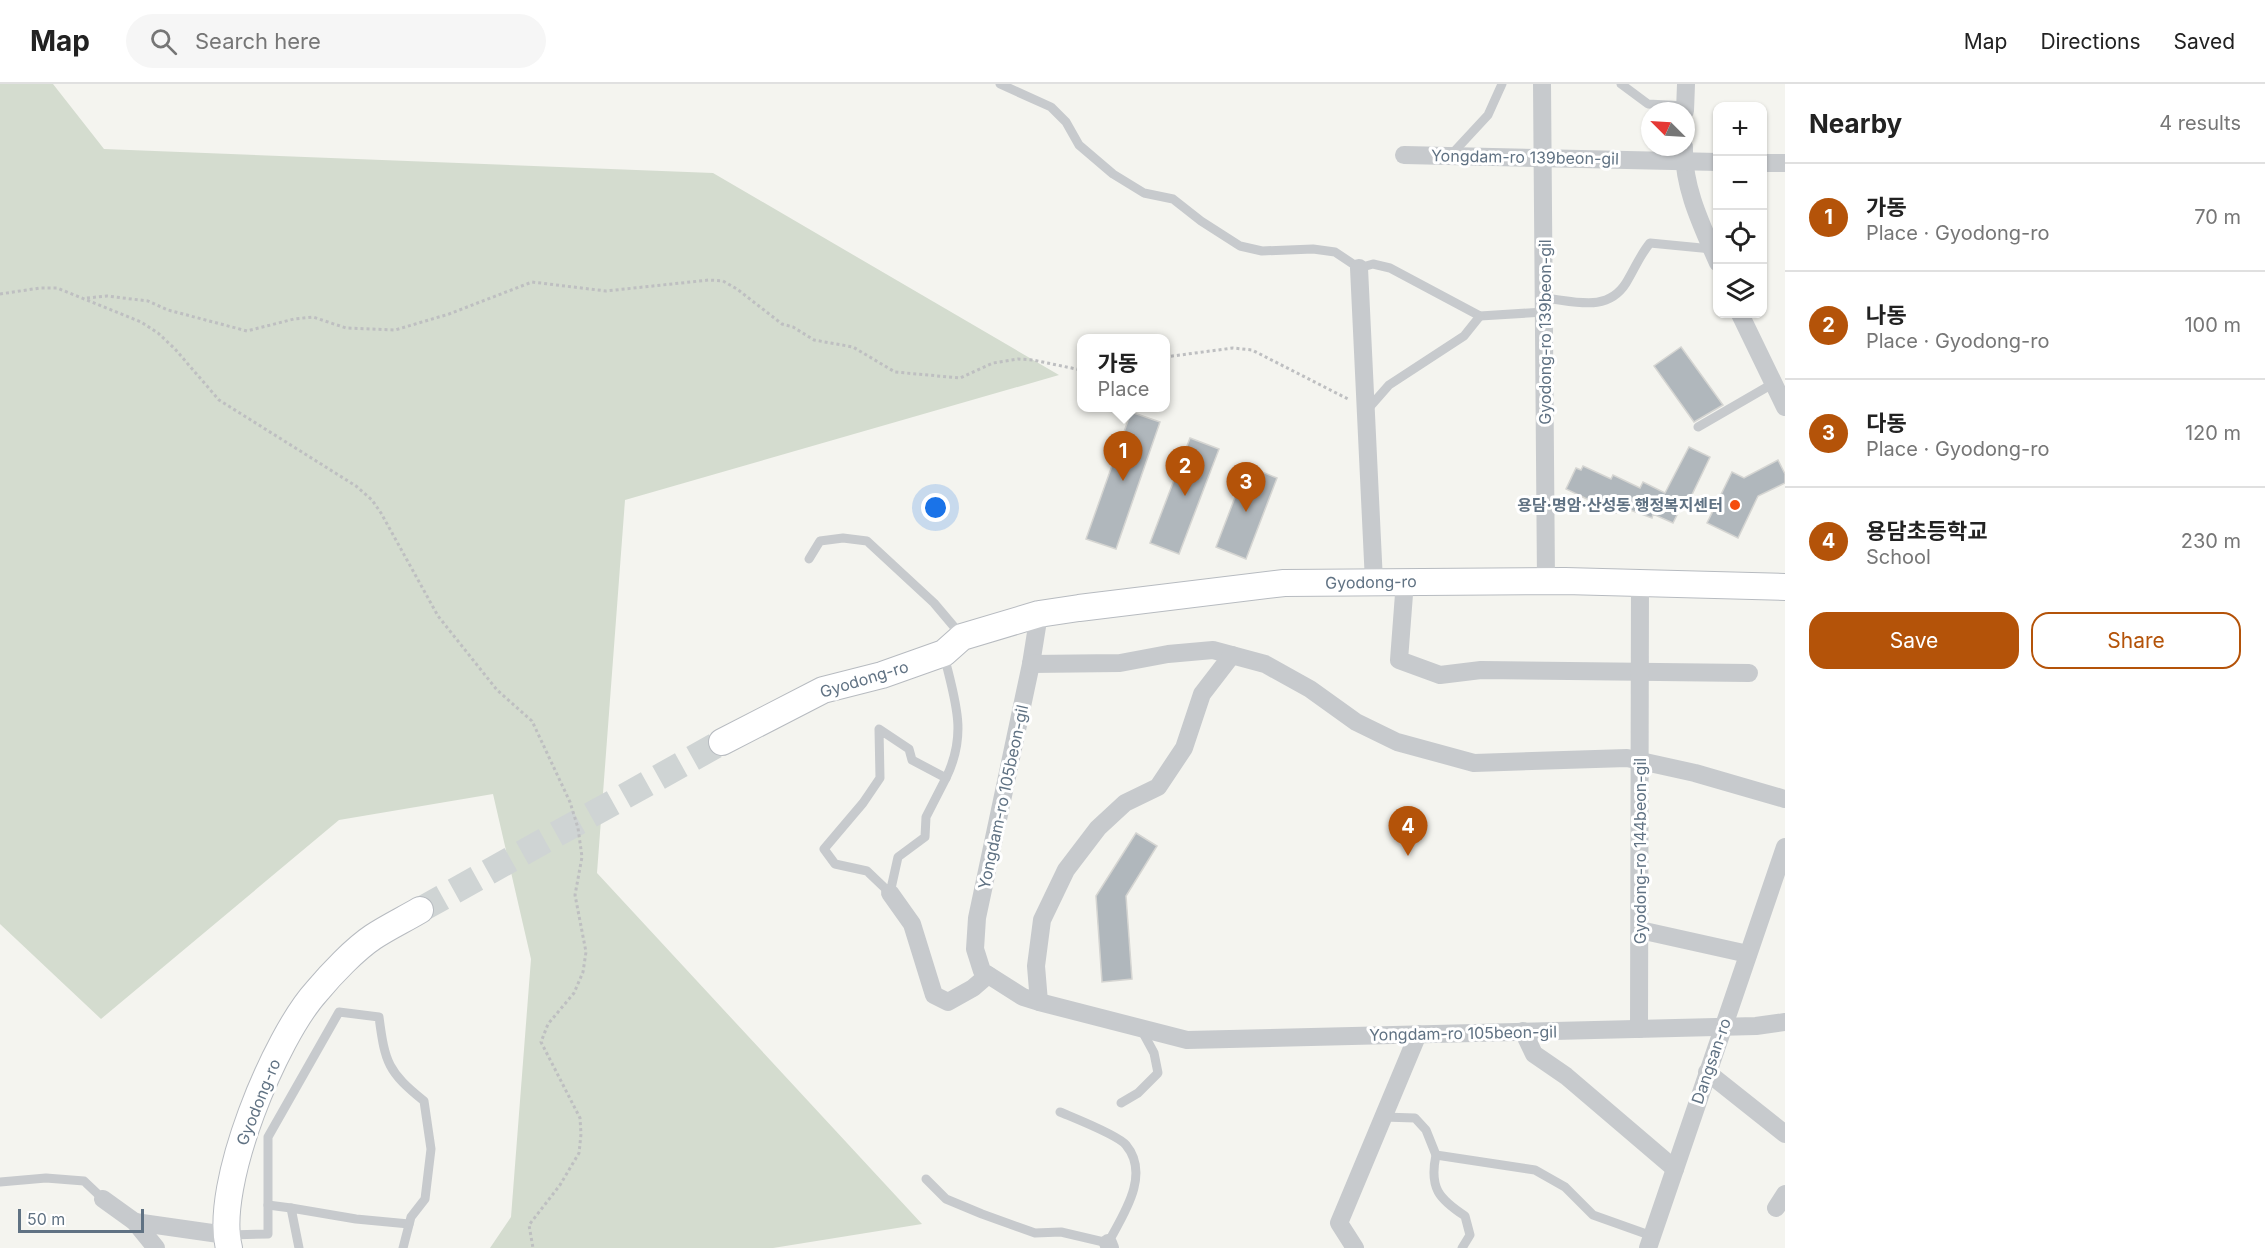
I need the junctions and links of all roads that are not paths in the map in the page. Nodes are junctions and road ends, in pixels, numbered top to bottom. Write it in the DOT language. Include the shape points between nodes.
graph roads {
  1 [pos="1000,84"];
  2 [pos="1502,84"];
  3 [pos="1542,84"];
  4 [pos="1621,84"];
  5 [pos="1686,84"];
  6 [pos="1644,102"];
  7 [pos="1686,102"];
  8 [pos="1404,155"];
  9 [pos="1641,155"];
  10 [pos="1450,156"];
  11 [pos="1684,156"];
  12 [pos="1692,156"];
  13 [pos="1544,158"];
  14 [pos="1713,161"];
  15 [pos="1767,163"];
  16 [pos="1785,164"];
  17 [pos="1713,251"];
  18 [pos="1713,256"];
  19 [pos="1359,268"];
  20 [pos="1544,305"];
  21 [pos="1480,316"];
  22 [pos="1742,318"];
  23 [pos="1774,383"];
  24 [pos="1785,407"];
  25 [pos="1366,411"];
  26 [pos="1698,427"];
  27 [pos="809,559"];
  28 [pos="1405,581"];
  29 [pos="1546,581"];
  30 [pos="1374,582"];
  31 [pos="1640,583"];
  32 [pos="1785,587"];
  33 [pos="1039,614"];
  34 [pos="953,645"];
  35 [pos="1232,655"];
  36 [pos="1031,664"];
  37 [pos="1640,672"];
  38 [pos="1749,673"];
  39 [pos="722,742"];
  40 [pos="1641,761"];
  41 [pos="946,778"];
  42 [pos="1785,799"];
  43 [pos="1785,847"];
  44 [pos="890,893"];
  45 [pos="420,910"];
  46 [pos="1640,930"];
  47 [pos="1748,954"];
  48 [pos="988,975"];
  49 [pos="1039,1002"];
  50 [pos="1785,1022"];
  51 [pos="1723,1027"];
  52 [pos="1141,1029"];
  53 [pos="1639,1029"];
  54 [pos="1522,1031"];
  55 [pos="1418,1034"];
  56 [pos="1707,1072"];
  57 [pos="1121,1103"];
  58 [pos="1060,1112"];
  59 [pos="1383,1117"];
  60 [pos="1785,1134"];
  61 [pos="1436,1155"];
  62 [pos="1675,1169"];
  63 [pos="926,1179"];
  64 [pos="0,1182"];
  65 [pos="103,1199"];
  66 [pos="268,1205"];
  67 [pos="291,1208"];
  68 [pos="135,1222"];
  69 [pos="409,1224"];
  70 [pos="227,1242"];
  71 [pos="1650,1242"];
  72 [pos="1109,1246"];
  73 [pos="156,1248"];
  74 [pos="298,1248"];
  75 [pos="403,1248"];
  76 [pos="1355,1248"];
  77 [pos="1462,1248"];
  1 -- 19 [label="lane" via="1051,107 1079,145 1113,174 1144,193 1173,199 1240,246 1262,251 1335,252"];
  2 -- 10 [label="lane" via="1488,115"];
  3 -- 13 [label="street, Gyodong-ro 139beon-gil"];
  4 -- 6 [label="lane"];
  5 -- 7 [label="street"];
  8 -- 10 [label="street, Yongdam-ro 139beon-gil"];
  9 -- 13 [label="street, Yongdam-ro 139beon-gil"];
  10 -- 13 [label="street, Yongdam-ro 139beon-gil"];
  11 -- 17 [label="street" via="1695,210"];
  12 -- 14 [label="street, Yongdam-ro 139beon-gil"];
  13 -- 20 [label="street, Gyodong-ro 139beon-gil"];
  15 -- 16 [label="street"];
  18 -- 20 [label="lane" via="1650,243 1612,300"];
  19 -- 21 [label="lane" via="1373,264 1390,268"];
  19 -- 25 [label="street"];
  20 -- 21 [label="lane"];
  20 -- 29 [label="street, Gyodong-ro 139beon-gil"];
  21 -- 25 [label="lane" via="1464,336 1389,385"];
  22 -- 23 [label="street"];
  23 -- 24 [label="street"];
  23 -- 26 [label="lane"];
  25 -- 30 [label="street"];
  27 -- 34 [label="lane" via="820,541 867,541 934,603"];
  28 -- 29 [label="street, Gyodong-ro"];
  28 -- 30 [label="street, Gyodong-ro"];
  28 -- 37 [label="street" via="1399,660 1440,675 1481,670"];
  29 -- 31 [label="street, Gyodong-ro"];
  30 -- 33 [label="street, Gyodong-ro" via="1284,583"];
  31 -- 32 [label="street, Gyodong-ro"];
  31 -- 37 [label="street, Gyodong-ro 144beon-gil"];
  33 -- 34 [label="street, Gyodong-ro"];
  33 -- 36 [label="street, Yongdam-ro 105beon-gil"];
  34 -- 39 [label="street, Gyodong-ro" via="882,675 823,690"];
  34 -- 41 [label="lane" via="957,756"];
  35 -- 36 [label="street" via="1213,650 1120,663"];
  35 -- 40 [label="street" via="1265,664 1310,689 1356,722 1397,742 1474,763 1627,758"];
  35 -- 49 [label="street" via="1202,694 1184,748 1158,787 1125,803 1111,815 1066,870 1042,921 1036,966"];
  36 -- 48 [label="street, Yongdam-ro 105beon-gil" via="977,918 975,948 982,972"];
  37 -- 38 [label="street"];
  37 -- 40 [label="street, Gyodong-ro 144beon-gil"];
  40 -- 42 [label="street" via="1695,772"];
  40 -- 46 [label="street, Gyodong-ro 144beon-gil"];
  41 -- 44 [label="lane" via="926,817 925,837 898,857"];
  41 -- 44 [label="lane" via="912,760 909,749 879,729 880,778 824,849 835,864 867,872"];
  43 -- 47 [label="street, Dangsan-ro"];
  44 -- 48 [label="street" via="912,924 934,995 948,1002"];
  45 -- 70 [label="street, Gyodong-ro" via="371,938 315,992 272,1063 239,1150 226,1201"];
  46 -- 47 [label="street"];
  46 -- 53 [label="street, Gyodong-ro 144beon-gil"];
  47 -- 51 [label="street, Dangsan-ro"];
  48 -- 49 [label="street, Yongdam-ro 105beon-gil" via="1023,997"];
  49 -- 52 [label="street, Yongdam-ro 105beon-gil"];
  50 -- 51 [label="street, Yongdam-ro 105beon-gil"];
  51 -- 53 [label="street, Yongdam-ro 105beon-gil"];
  51 -- 56 [label="street, Dangsan-ro"];
  52 -- 55 [label="street, Yongdam-ro 105beon-gil" via="1187,1040"];
  52 -- 57 [label="lane" via="1154,1053 1158,1073"];
  53 -- 54 [label="street, Yongdam-ro 105beon-gil"];
  54 -- 55 [label="street, Yongdam-ro 105beon-gil"];
  54 -- 62 [label="street" via="1534,1054 1566,1076"];
  55 -- 59 [label="street"];
  56 -- 60 [label="street"];
  56 -- 62 [label="street, Dangsan-ro"];
  58 -- 72 [label="lane" via="1126,1144 1136,1165 1135,1188"];
  59 -- 61 [label="lane" via="1416,1118 1426,1130"];
  59 -- 76 [label="street" via="1339,1223"];
  61 -- 71 [label="lane" via="1535,1170 1565,1186 1593,1215"];
  61 -- 77 [label="lane" via="1432,1172 1436,1190 1446,1204 1465,1216 1470,1235"];
  62 -- 71 [label="street, Dangsan-ro"];
  63 -- 72 [label="lane" via="946,1199 982,1214 1035,1233 1061,1232"];
  64 -- 65 [label="lane" via="46,1178 84,1181"];
  65 -- 68 [label="street"];
  66 -- 67 [label="lane"];
  66 -- 69 [label="lane" via="268,1137 339,1012 379,1017 383,1048 396,1078 424,1101 431,1149 425,1199"];
  66 -- 70 [label="lane" via="268,1234"];
  67 -- 69 [label="lane"];
  67 -- 74 [label="lane"];
  68 -- 70 [label="street"];
  68 -- 73 [label="street"];
  69 -- 75 [label="lane"];
}
